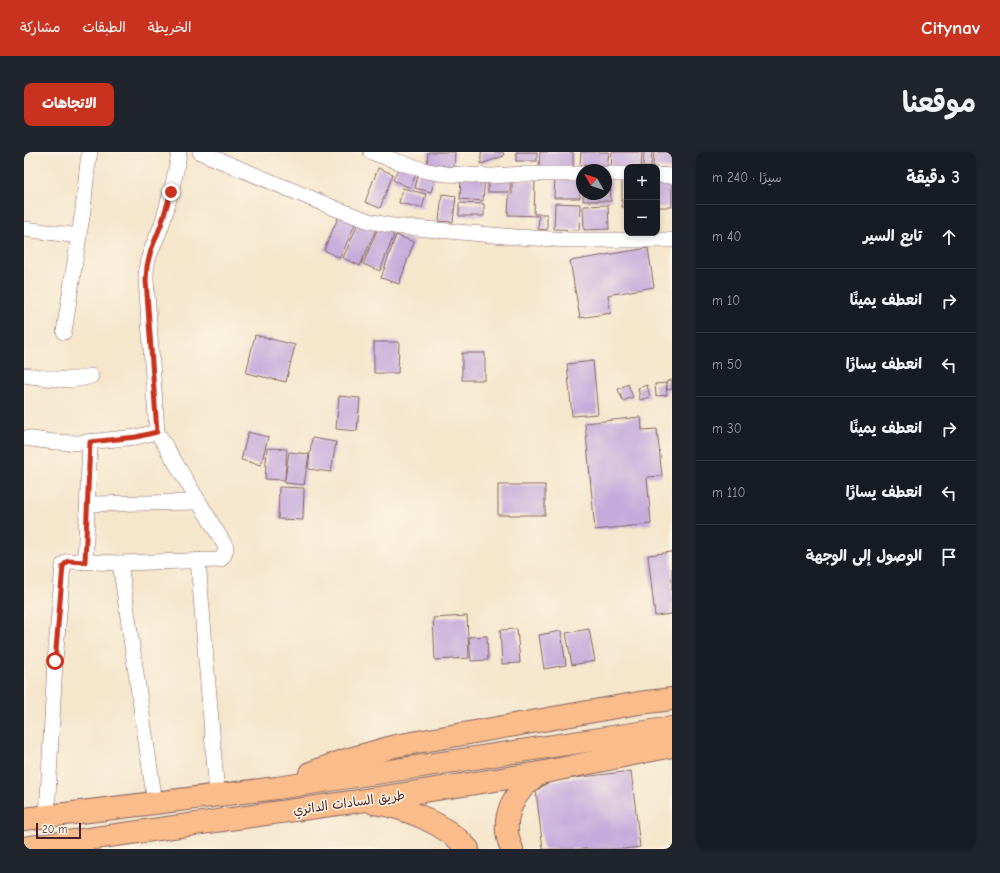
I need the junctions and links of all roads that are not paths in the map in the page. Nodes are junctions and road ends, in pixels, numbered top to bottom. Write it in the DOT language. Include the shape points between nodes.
graph roads {
  1 [pos="90,152"];
  2 [pos="178,152"];
  3 [pos="200,152"];
  4 [pos="371,152"];
  5 [pos="576,174"];
  6 [pos="612,174"];
  7 [pos="624,174"];
  8 [pos="660,175"];
  9 [pos="672,176"];
  10 [pos="24,229"];
  11 [pos="79,236"];
  12 [pos="672,240"];
  13 [pos="64,332"];
  14 [pos="24,375"];
  15 [pos="91,376"];
  16 [pos="157,432"];
  17 [pos="24,438"];
  18 [pos="90,442"];
  19 [pos="199,502"];
  20 [pos="88,504"];
  21 [pos="198,560"];
  22 [pos="85,562"];
  23 [pos="120,563"];
  24 [pos="672,699"];
  25 [pos="671,734"];
  26 [pos="540,773"];
  27 [pos="277,788"];
  28 [pos="217,795"];
  29 [pos="359,801"];
  30 [pos="155,803"];
  31 [pos="47,816"];
  32 [pos="24,819"];
  33 [pos="24,848"];
  34 [pos="468,849"];
  35 [pos="512,849"];
  1 -- 11 [label="street"];
  2 -- 16 [label="street" via="171,192 147,266"];
  3 -- 12 [label="street" via="334,208 369,221 393,226 516,237"];
  4 -- 5 [label="street" via="427,171 445,174"];
  6 -- 7 [label="street"];
  8 -- 9 [label="street"];
  10 -- 11 [label="street"];
  11 -- 13 [label="street"];
  14 -- 15 [label="street" via="70,380"];
  16 -- 18 [label="street"];
  16 -- 19 [label="street"];
  17 -- 18 [label="street" via="55,442"];
  18 -- 20 [label="street"];
  19 -- 20 [label="street"];
  19 -- 21 [label="street" via="226,547 220,560"];
  20 -- 22 [label="street"];
  21 -- 23 [label="street"];
  21 -- 28 [label="street"];
  22 -- 23 [label="street"];
  22 -- 31 [label="street" via="68,561 63,566"];
  23 -- 30 [label="street"];
  24 -- 27 [label="highway" via="395,746 346,760"];
  25 -- 26 [label="highway, طريق السادات الدائري"];
  25 -- 27 [label="highway, طريق السادات الدائري"];
  26 -- 29 [label="highway, طريق السادات الدائري"];
  26 -- 35 [label="highway" via="519,791 509,811 507,833"];
  27 -- 28 [label="highway, طريق السادات الدائري"];
  28 -- 30 [label="highway, طريق السادات الدائري"];
  29 -- 33 [label="highway, طريق السادات الدائري"];
  29 -- 34 [label="highway" via="414,814 448,832"];
  30 -- 31 [label="highway, طريق السادات الدائري"];
  31 -- 32 [label="highway, طريق السادات الدائري"];
}
